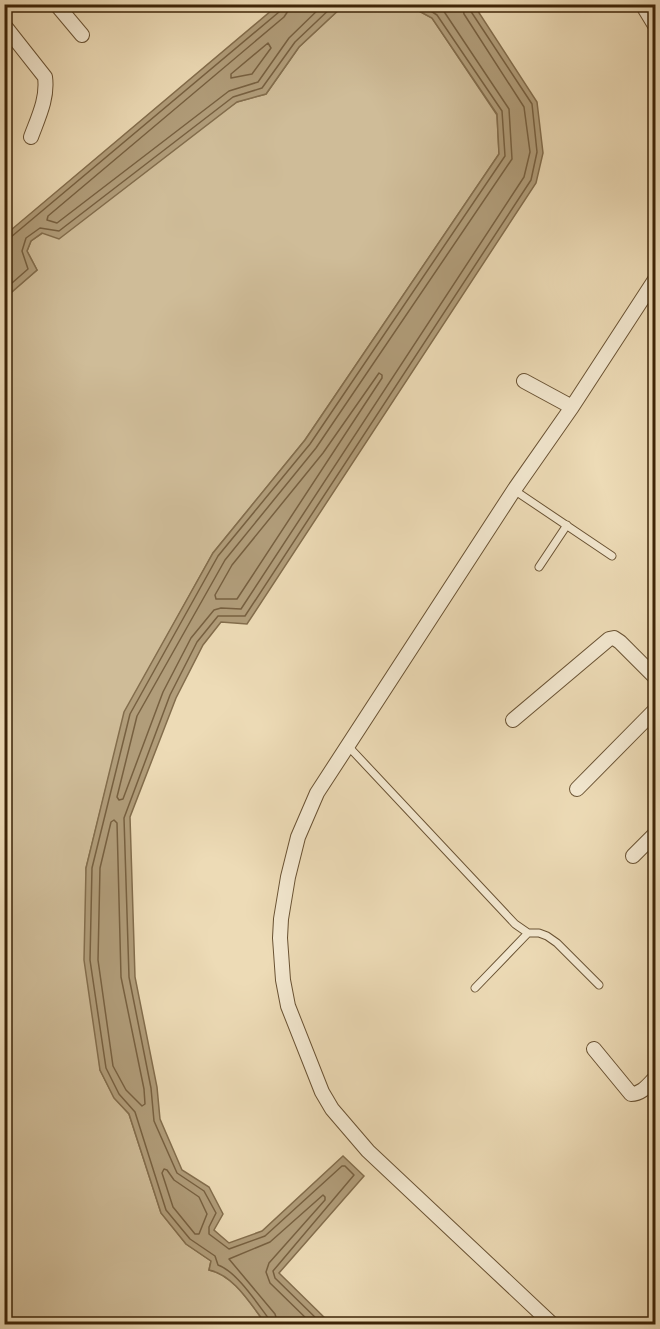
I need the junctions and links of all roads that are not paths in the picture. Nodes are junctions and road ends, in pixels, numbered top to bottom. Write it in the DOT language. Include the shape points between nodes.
graph roads {
  1 [pos="10,4"];
  2 [pos="56,4"];
  3 [pos="642,4"];
  4 [pos="4,9"];
  5 [pos="4,25"];
  6 [pos="656,27"];
  7 [pos="82,35"];
  8 [pos="31,137"];
  9 [pos="654,285"];
  10 [pos="524,381"];
  11 [pos="572,407"];
  12 [pos="514,490"];
  13 [pos="567,525"];
  14 [pos="612,556"];
  15 [pos="538,567"];
  16 [pos="656,678"];
  17 [pos="656,709"];
  18 [pos="513,720"];
  19 [pos="348,746"];
  20 [pos="577,789"];
  21 [pos="656,833"];
  22 [pos="633,856"];
  23 [pos="528,933"];
  24 [pos="598,985"];
  25 [pos="475,988"];
  26 [pos="594,1048"];
  27 [pos="656,1077"];
  28 [pos="552,1324"];
  1 -- 4 [label="street"];
  2 -- 7 [label="street"];
  3 -- 6 [label="street"];
  5 -- 8 [label="street" via="45,77 44,98"];
  9 -- 11 [label="street"];
  10 -- 11 [label="street"];
  11 -- 12 [label="street"];
  12 -- 13 [label="lane"];
  12 -- 19 [label="street"];
  13 -- 14 [label="lane"];
  13 -- 15 [label="lane"];
  16 -- 18 [label="street" via="620,642 609,639"];
  17 -- 20 [label="street"];
  19 -- 23 [label="lane"];
  19 -- 28 [label="street" via="317,793 298,837 288,877 280,938 283,980 295,1028 322,1092 347,1128"];
  21 -- 22 [label="street"];
  23 -- 24 [label="lane" via="539,933 557,943"];
  23 -- 25 [label="lane"];
  26 -- 27 [label="street" via="631,1094 642,1091"];
}
